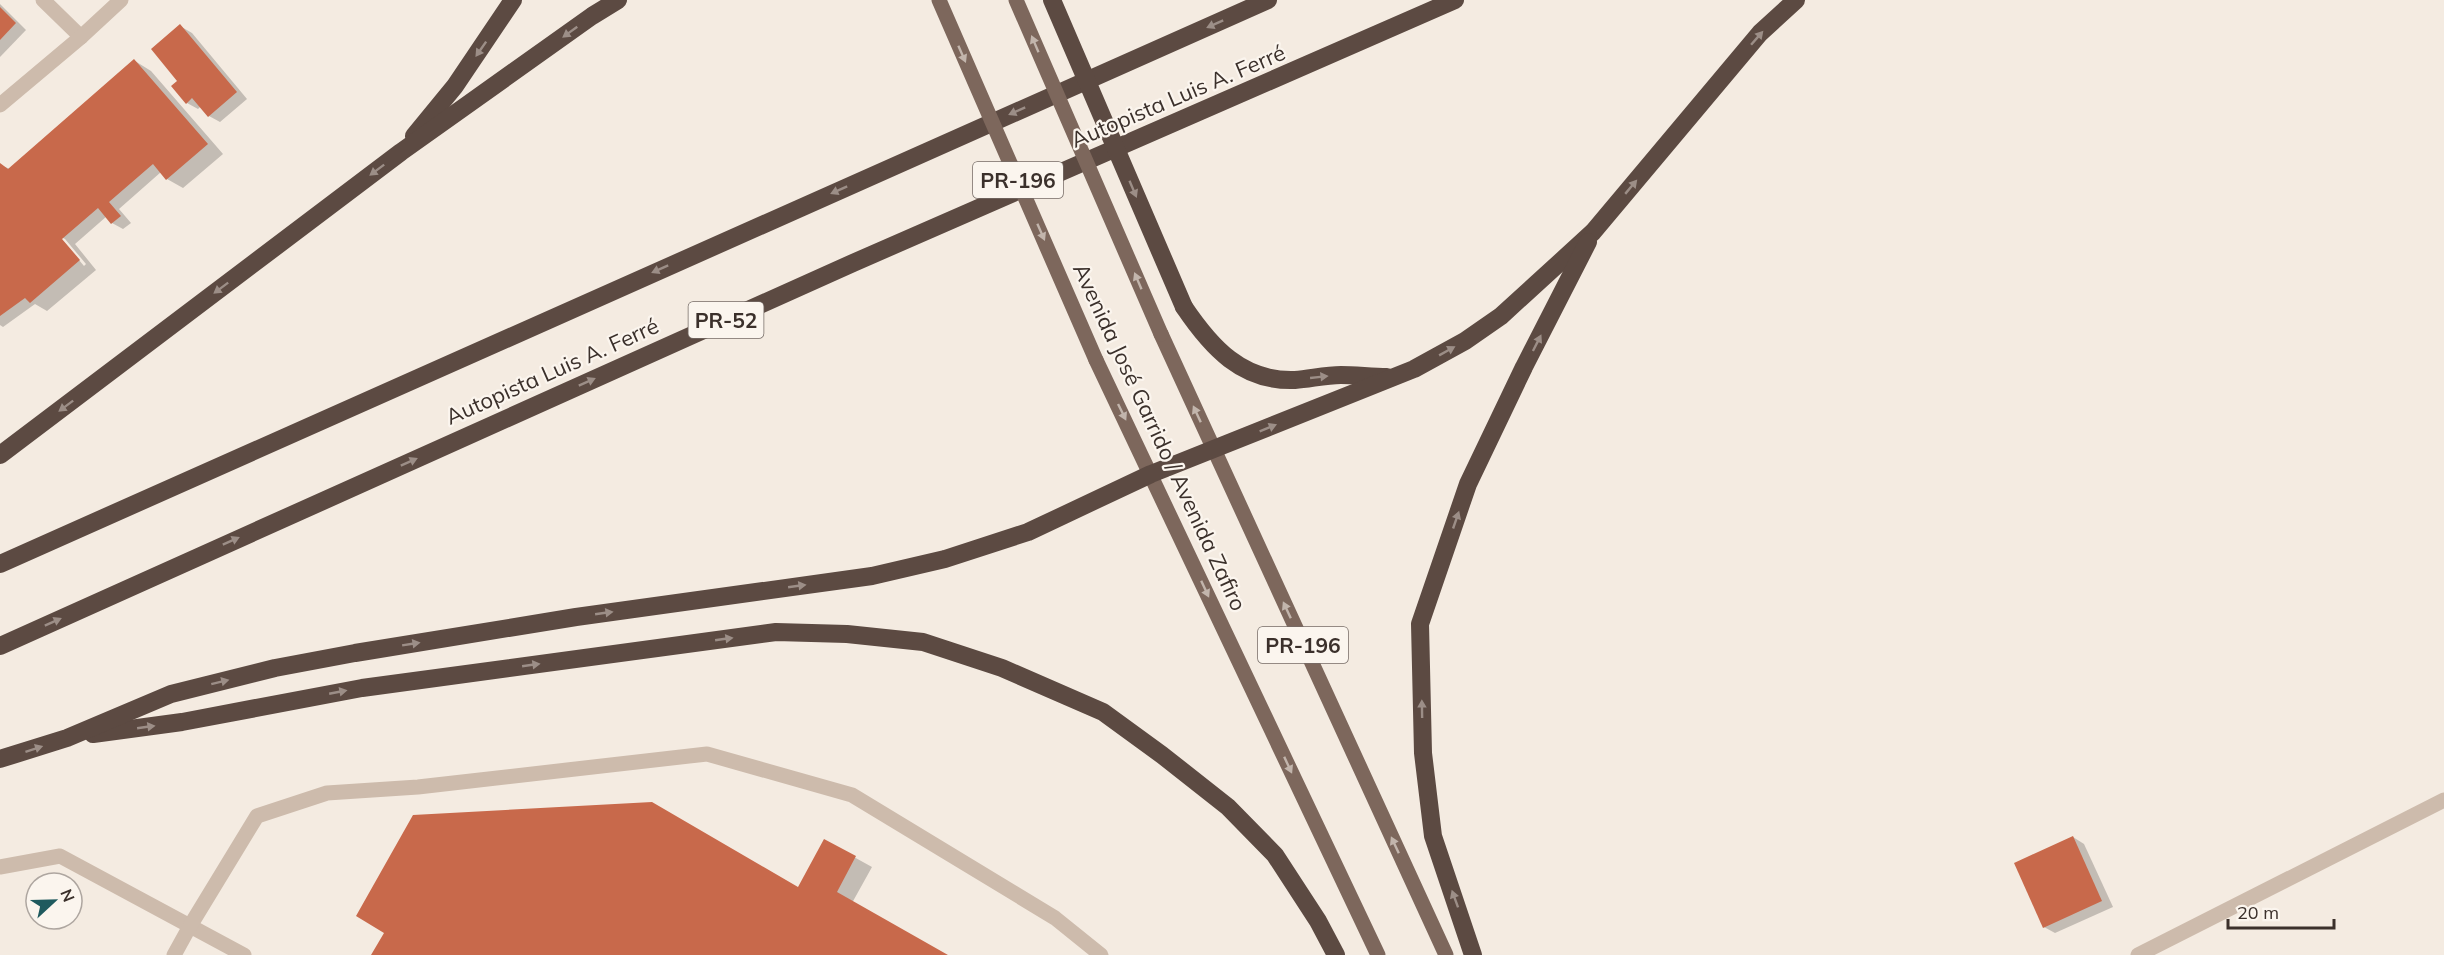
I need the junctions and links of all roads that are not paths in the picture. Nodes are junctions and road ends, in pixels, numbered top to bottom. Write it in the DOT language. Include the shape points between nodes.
graph roads {
  1 [pos="44,0"];
  2 [pos="121,0"];
  3 [pos="513,0"];
  4 [pos="618,0"];
  5 [pos="939,0"];
  6 [pos="1016,0"];
  7 [pos="1052,0"];
  8 [pos="1268,0"];
  9 [pos="1455,0"];
  10 [pos="1796,0"];
  11 [pos="81,38"];
  12 [pos="0,105"];
  13 [pos="401,152"];
  14 [pos="1593,232"];
  15 [pos="1392,378"];
  16 [pos="1214,450"];
  17 [pos="0,455"];
  18 [pos="1151,474"];
  19 [pos="0,564"];
  20 [pos="0,646"];
  21 [pos="67,738"];
  22 [pos="0,759"];
  23 [pos="2444,800"];
  24 [pos="0,867"];
  25 [pos="190,926"];
  26 [pos="174,955"];
  27 [pos="244,955"];
  28 [pos="1101,955"];
  29 [pos="1336,955"];
  30 [pos="1378,955"];
  31 [pos="1446,955"];
  32 [pos="1473,955"];
  33 [pos="2138,955"];
  1 -- 11 [label="street"];
  2 -- 11 [label="street"];
  3 -- 13 [label="highway, one-way" via="455,86"];
  4 -- 13 [label="highway, one-way"];
  5 -- 18 [label="main road, Avenida José Garrido / Avenida Zafiro / PR-196, one-way, bridge" via="1096,360"];
  16 -- 6 [label="main road, Avenida José Garrido / Avenida Zafiro / PR-196, one-way, bridge"];
  7 -- 15 [label="highway, one-way, bridge" via="1184,307 1205,338 1247,371 1292,380 1340,375"];
  8 -- 19 [label="highway, one-way"];
  20 -- 9 [label="highway, Autopista Luis A. Ferré / PR-52, one-way" via="853,262"];
  14 -- 10 [label="highway, one-way" via="1760,33"];
  11 -- 12 [label="street"];
  13 -- 17 [label="highway, one-way"];
  15 -- 14 [label="highway, one-way" via="1465,341 1501,316"];
  32 -- 14 [label="highway, one-way" via="1433,837 1423,753 1420,624 1468,484"];
  16 -- 15 [label="highway, one-way"];
  16 -- 18 [label="highway"];
  31 -- 16 [label="main road, Avenida José Garrido / Avenida Zafiro / PR-196, one-way"];
  21 -- 18 [label="highway, one-way" via="171,694 276,668 565,619 872,576 945,559 1028,532"];
  18 -- 30 [label="main road, Avenida José Garrido / Avenida Zafiro / PR-196, one-way"];
  22 -- 21 [label="highway, one-way"];
  21 -- 29 [label="highway, one-way" via="182,722 362,688 776,632 923,642 1002,668 1103,712 1162,754 1228,807 1275,855"];
  23 -- 33 [label="street"];
  24 -- 25 [label="street" via="60,856"];
  25 -- 26 [label="street"];
  25 -- 27 [label="street"];
  25 -- 28 [label="street" via="257,816 327,793 418,787 707,754 852,795 1055,918"];
}
